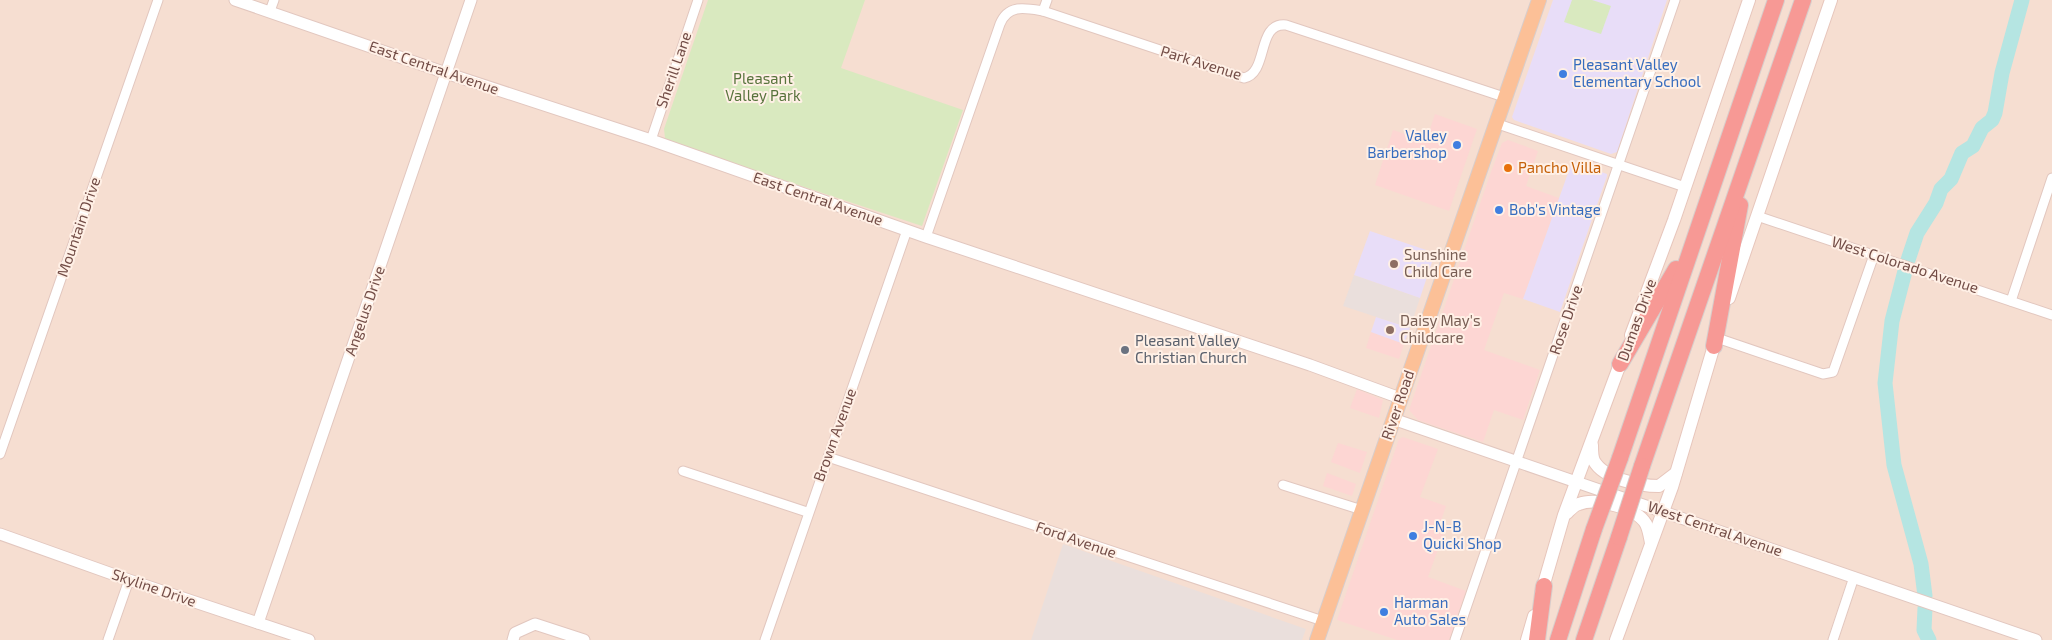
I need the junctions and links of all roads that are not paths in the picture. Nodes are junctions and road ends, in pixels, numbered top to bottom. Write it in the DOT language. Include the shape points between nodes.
graph roads {
  1 [pos="158,0"];
  2 [pos="235,0"];
  3 [pos="274,0"];
  4 [pos="472,0"];
  5 [pos="698,0"];
  6 [pos="1047,0"];
  7 [pos="1539,0"];
  8 [pos="1676,0"];
  9 [pos="1750,0"];
  10 [pos="1776,0"];
  11 [pos="1803,0"];
  12 [pos="1831,0"];
  13 [pos="270,11"];
  14 [pos="1043,11"];
  15 [pos="446,73"];
  16 [pos="1504,97"];
  17 [pos="1495,123"];
  18 [pos="651,140"];
  19 [pos="1748,159"];
  20 [pos="1619,165"];
  21 [pos="2052,178"];
  22 [pos="1685,187"];
  23 [pos="1711,189"];
  24 [pos="1757,216"];
  25 [pos="906,230"];
  26 [pos="926,237"];
  27 [pos="1874,255"];
  28 [pos="2011,301"];
  29 [pos="2052,315"];
  30 [pos="1715,342"];
  31 [pos="1620,364"];
  32 [pos="1400,398"];
  33 [pos="1393,419"];
  34 [pos="1591,442"];
  35 [pos="0,454"];
  36 [pos="828,457"];
  37 [pos="1517,462"];
  38 [pos="683,471"];
  39 [pos="1676,473"];
  40 [pos="1577,482"];
  41 [pos="1283,485"];
  42 [pos="1362,510"];
  43 [pos="1664,511"];
  44 [pos="807,512"];
  45 [pos="1564,515"];
  46 [pos="0,534"];
  47 [pos="1651,544"];
  48 [pos="1854,577"];
  49 [pos="128,580"];
  50 [pos="1544,586"];
  51 [pos="1324,621"];
  52 [pos="258,623"];
  53 [pos="108,640"];
  54 [pos="309,640"];
  55 [pos="513,640"];
  56 [pos="584,640"];
  57 [pos="765,640"];
  58 [pos="1317,640"];
  59 [pos="1455,640"];
  60 [pos="1527,640"];
  61 [pos="1537,640"];
  62 [pos="1558,640"];
  63 [pos="1584,640"];
  64 [pos="1616,640"];
  65 [pos="1833,640"];
  66 [pos="2036,640"];
  1 -- 35 [label="street, Mountain Drive"];
  2 -- 13 [label="street, East Central Avenue"];
  3 -- 13 [label="street"];
  4 -- 15 [label="street, Angelus Drive"];
  5 -- 18 [label="street, Sherill Lane"];
  6 -- 14 [label="street"];
  7 -- 16 [label="main road, River Road"];
  8 -- 20 [label="street, Rose Drive"];
  9 -- 22 [label="main road, Dumas Drive"];
  10 -- 23 [label="highway"];
  11 -- 19 [label="highway"];
  12 -- 24 [label="main road"];
  13 -- 15 [label="street, East Central Avenue"];
  14 -- 16 [label="street, Park Avenue" via="1244,78 1254,72 1272,29 1278,24 1286,24"];
  14 -- 26 [label="street, Park Avenue" via="1017,8 1009,11 1000,24"];
  15 -- 18 [label="street, East Central Avenue"];
  15 -- 52 [label="street, Angelus Drive"];
  16 -- 17 [label="main road, River Road"];
  17 -- 20 [label="street"];
  17 -- 32 [label="main road, River Road"];
  18 -- 25 [label="street, East Central Avenue"];
  19 -- 30 [label="highway"];
  19 -- 63 [label="highway, bridge"];
  20 -- 22 [label="street"];
  20 -- 37 [label="street, Rose Drive"];
  21 -- 28 [label="street"];
  22 -- 31 [label="main road, Dumas Drive"];
  23 -- 31 [label="highway" via="1673,276"];
  23 -- 62 [label="highway, bridge"];
  24 -- 27 [label="street, West Colorado Avenue"];
  24 -- 30 [label="main road"];
  25 -- 26 [label="street, East Central Avenue"];
  25 -- 36 [label="street, Brown Avenue"];
  26 -- 32 [label="street, East Central Avenue"];
  27 -- 28 [label="street, West Colorado Avenue"];
  27 -- 30 [label="street" via="1833,372 1823,374"];
  28 -- 29 [label="street, West Colorado Avenue"];
  30 -- 39 [label="main road"];
  31 -- 34 [label="main road, Dumas Drive"];
  32 -- 33 [label="main road, River Road"];
  33 -- 37 [label="street, West Central Avenue"];
  33 -- 42 [label="main road, River Road"];
  34 -- 39 [label="main road" via="1594,460 1604,471 1620,478 1659,486"];
  34 -- 40 [label="main road, Dumas Drive"];
  36 -- 44 [label="street, Brown Avenue"];
  36 -- 51 [label="street, Ford Avenue"];
  37 -- 40 [label="street, West Central Avenue"];
  37 -- 59 [label="street, Rose Drive"];
  38 -- 44 [label="street"];
  39 -- 43 [label="main road"];
  40 -- 43 [label="street, West Central Avenue"];
  40 -- 45 [label="main road, Dumas Drive"];
  41 -- 42 [label="street"];
  42 -- 51 [label="main road, River Road"];
  43 -- 47 [label="main road"];
  43 -- 48 [label="street, West Central Avenue"];
  44 -- 57 [label="street, Brown Avenue"];
  45 -- 47 [label="main road" via="1578,504 1591,502 1636,513 1646,524"];
  45 -- 50 [label="main road, Dumas Drive"];
  46 -- 49 [label="street, Skyline Drive"];
  47 -- 64 [label="main road"];
  48 -- 65 [label="street"];
  48 -- 66 [label="street, West Central Avenue"];
  49 -- 52 [label="street, Skyline Drive"];
  49 -- 53 [label="street"];
  50 -- 60 [label="main road, Dumas Drive"];
  50 -- 61 [label="highway"];
  51 -- 58 [label="main road, River Road"];
  52 -- 54 [label="street, Skyline Drive"];
  55 -- 56 [label="street" via="515,633 535,624"];
}
